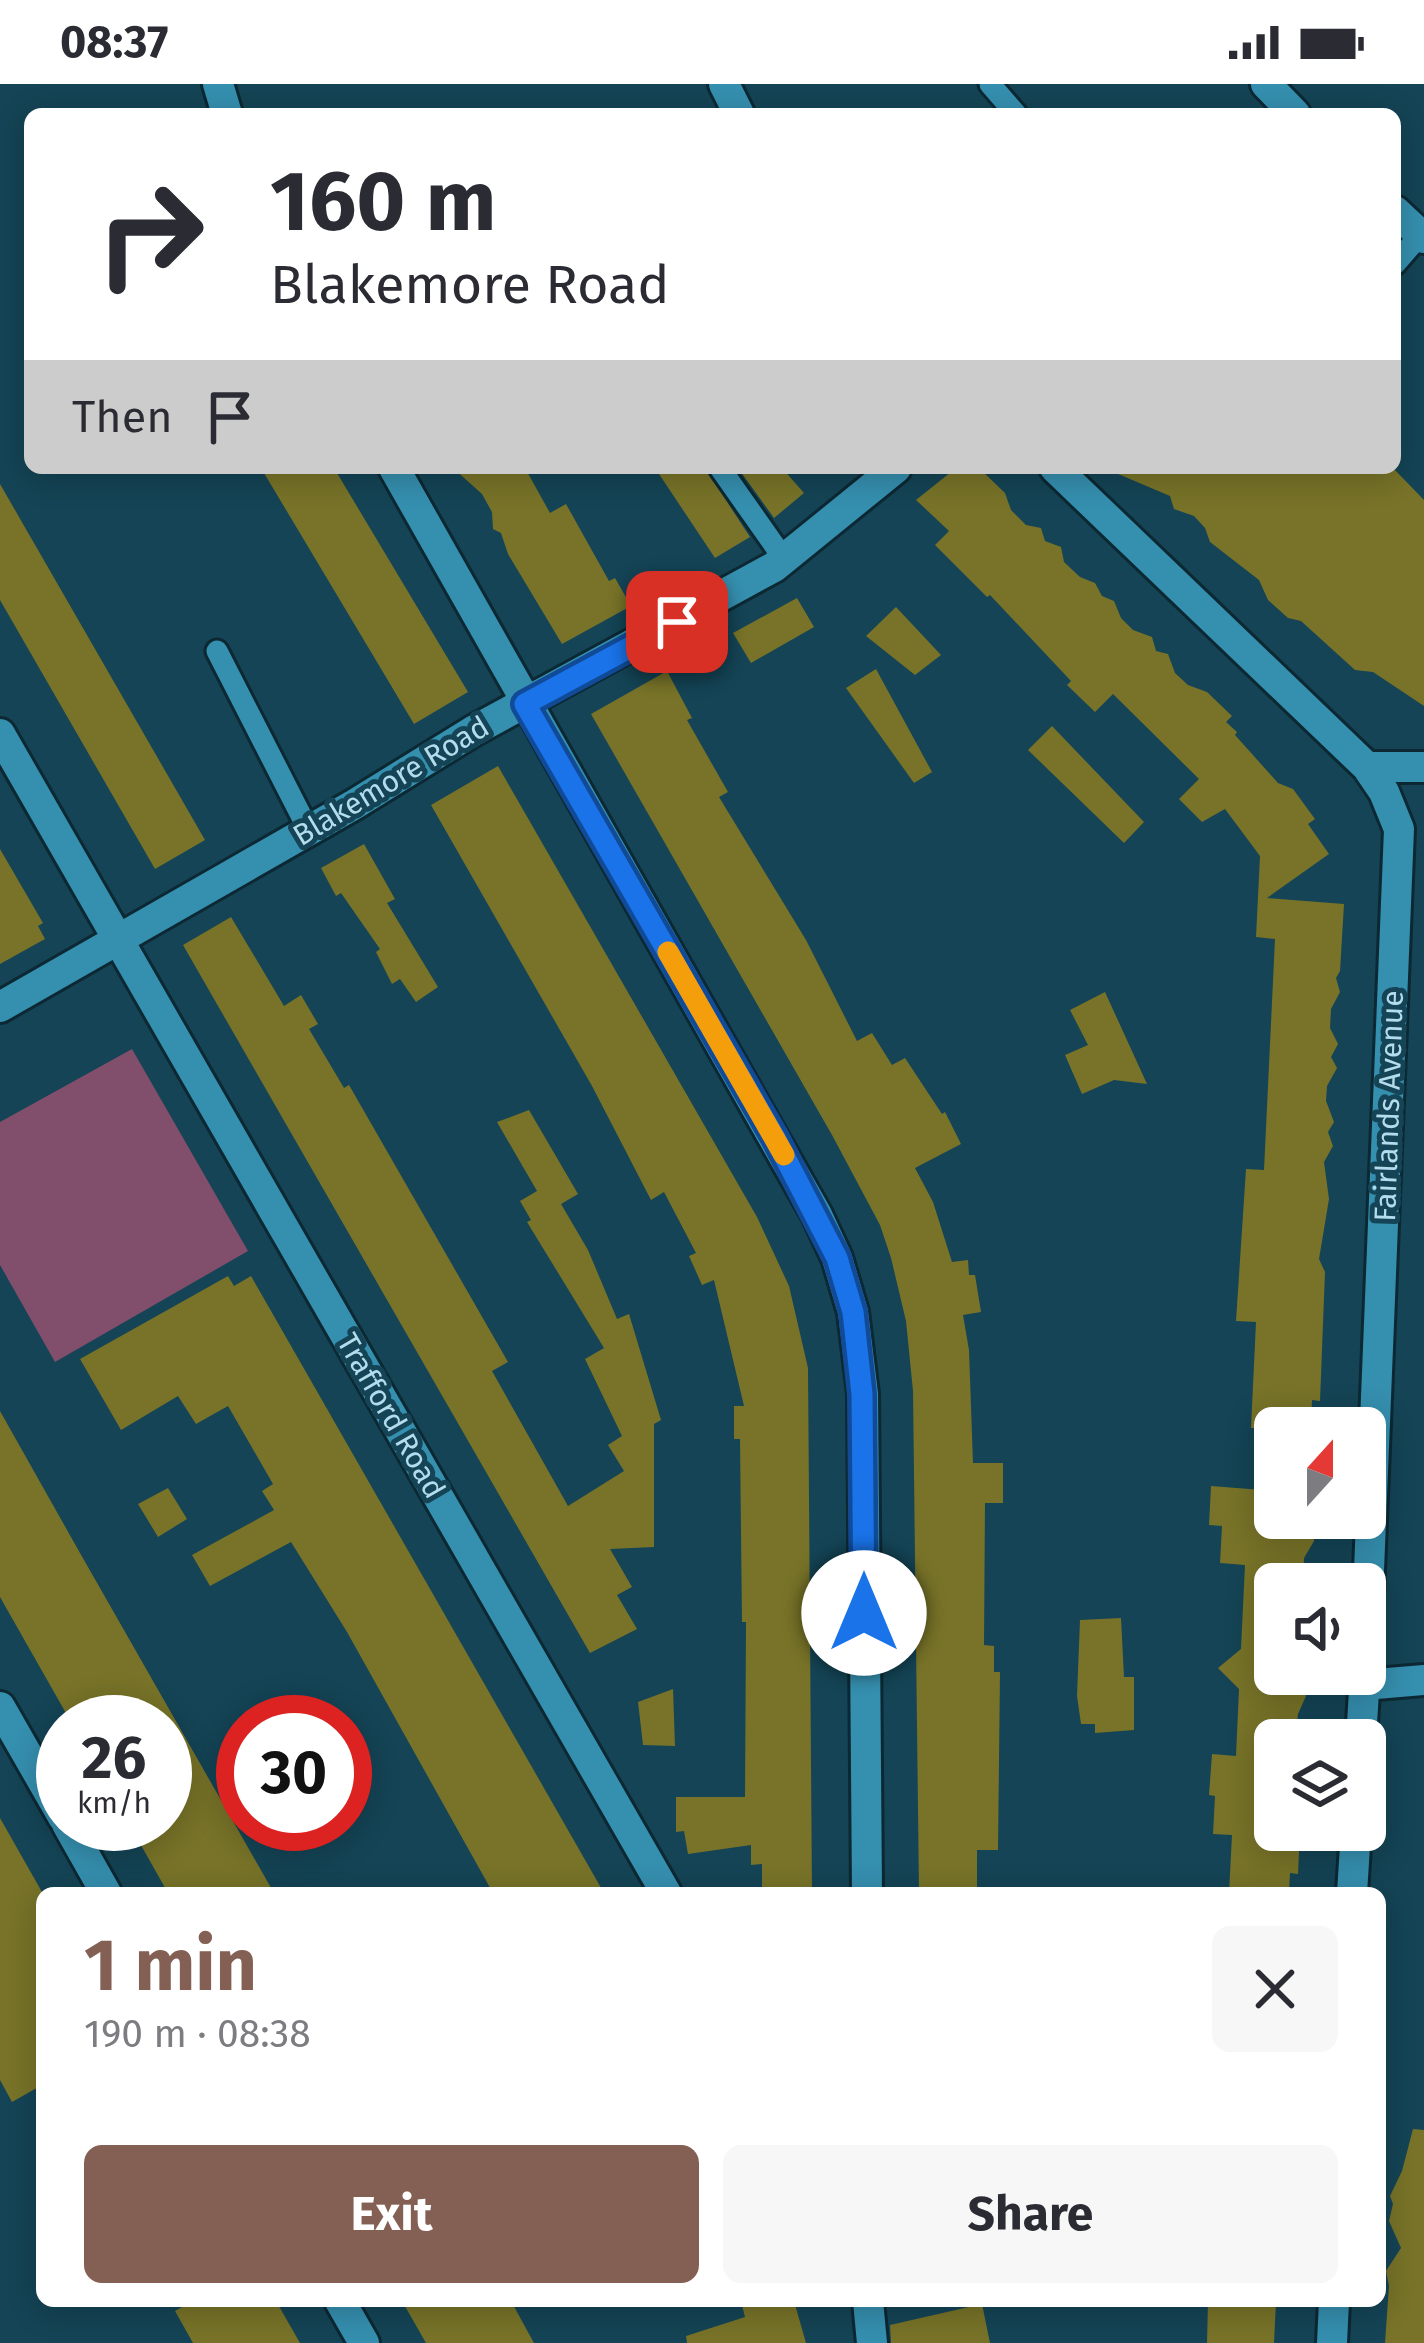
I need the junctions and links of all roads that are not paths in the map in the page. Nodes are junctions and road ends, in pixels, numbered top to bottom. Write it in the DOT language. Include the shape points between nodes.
graph roads {
  1 [pos="990,84"];
  2 [pos="1265,84"];
  3 [pos="1011,108"];
  4 [pos="1289,108"];
  5 [pos="397,474"];
  6 [pos="724,474"];
  7 [pos="889,474"];
  8 [pos="1060,474"];
  9 [pos="784,559"];
  10 [pos="217,651"];
  11 [pos="525,704"];
  12 [pos="0,734"];
  13 [pos="1367,766"];
  14 [pos="1424,767"];
  15 [pos="309,831"];
  16 [pos="120,938"];
  17 [pos="0,1007"];
  18 [pos="1370,1563"];
  19 [pos="1386,1677"];
  20 [pos="1424,1680"];
  21 [pos="0,1707"];
  22 [pos="36,1770"];
  23 [pos="82,1851"];
  24 [pos="1355,1851"];
  25 [pos="103,1887"];
  26 [pos="664,1887"];
  27 [pos="867,1887"];
  28 [pos="1352,1887"];
  29 [pos="343,2307"];
  30 [pos="869,2307"];
  31 [pos="1334,2307"];
  32 [pos="364,2343"];
  33 [pos="872,2343"];
  34 [pos="1332,2343"];
  1 -- 3 [label="lane"];
  2 -- 4 [label="street"];
  5 -- 11 [label="street"];
  6 -- 9 [label="lane"];
  7 -- 9 [label="street, Blakemore Road"];
  8 -- 13 [label="street, Fairlands Avenue"];
  9 -- 11 [label="street, Blakemore Road"];
  10 -- 15 [label="lane"];
  11 -- 15 [label="street, Blakemore Road"];
  11 -- 27 [label="street" via="817,1215 853,1312 862,1394"];
  12 -- 16 [label="street, Trafford Road"];
  13 -- 14 [label="street"];
  13 -- 18 [label="street, Fairlands Avenue" via="1392,809 1400,850"];
  15 -- 16 [label="street, Blakemore Road"];
  16 -- 17 [label="street, Blakemore Road"];
  16 -- 26 [label="street, Trafford Road"];
  19 -- 20 [label="street"];
  21 -- 22 [label="street"];
  23 -- 25 [label="street"];
  24 -- 28 [label="street"];
  29 -- 32 [label="street"];
  30 -- 33 [label="street"];
  31 -- 34 [label="street"];
}
